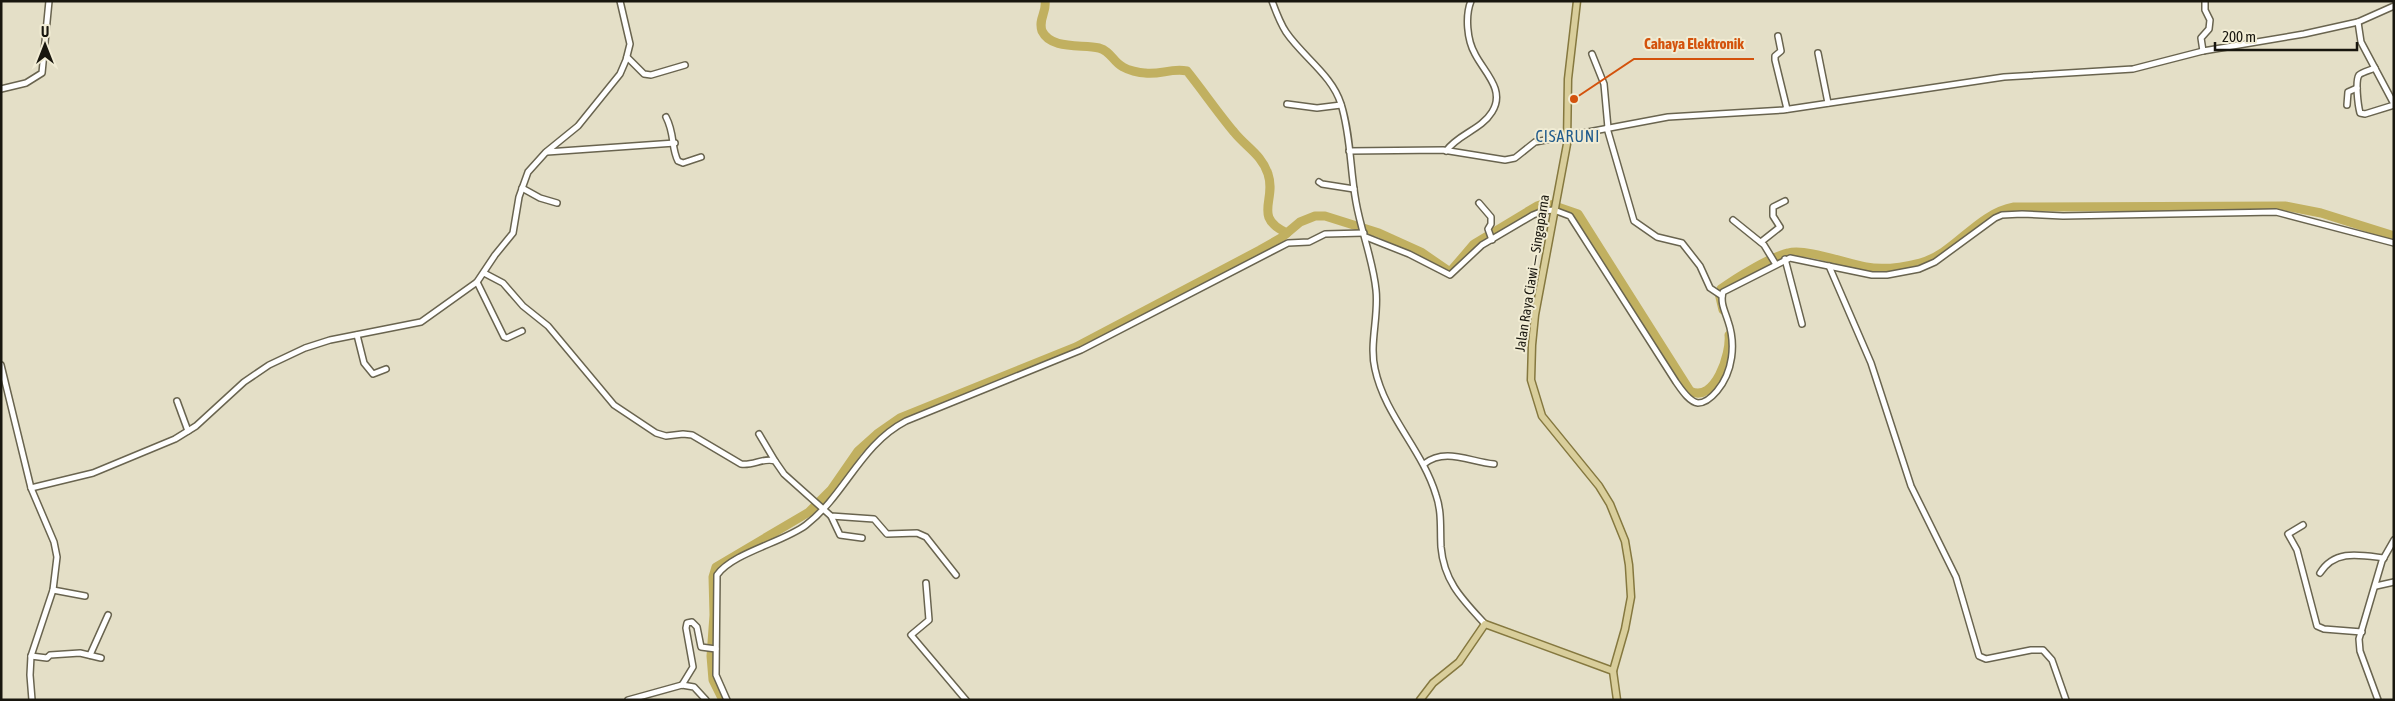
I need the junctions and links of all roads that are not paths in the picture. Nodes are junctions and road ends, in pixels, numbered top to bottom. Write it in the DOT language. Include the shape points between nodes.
graph roads {
  1 [pos="49,1"];
  2 [pos="620,1"];
  3 [pos="1272,1"];
  4 [pos="1577,1"];
  5 [pos="2205,1"];
  6 [pos="1471,2"];
  7 [pos="2394,6"];
  8 [pos="2358,22"];
  9 [pos="1778,36"];
  10 [pos="2203,51"];
  11 [pos="1818,53"];
  12 [pos="1592,54"];
  13 [pos="627,57"];
  14 [pos="685,65"];
  15 [pos="2375,68"];
  16 [pos="2356,88"];
  17 [pos="1,89"];
  18 [pos="1828,103"];
  19 [pos="1287,104"];
  20 [pos="2394,104"];
  21 [pos="1341,105"];
  22 [pos="2347,105"];
  23 [pos="1787,109"];
  24 [pos="666,117"];
  25 [pos="1608,128"];
  26 [pos="1567,135"];
  27 [pos="675,143"];
  28 [pos="1349,151"];
  29 [pos="1446,151"];
  30 [pos="546,152"];
  31 [pos="700,157"];
  32 [pos="1319,182"];
  33 [pos="522,188"];
  34 [pos="1354,189"];
  35 [pos="1785,201"];
  36 [pos="557,203"];
  37 [pos="1479,203"];
  38 [pos="1555,206"];
  39 [pos="1733,220"];
  40 [pos="1364,234"];
  41 [pos="1490,235"];
  42 [pos="1761,242"];
  43 [pos="2394,243"];
  44 [pos="1786,259"];
  45 [pos="1773,260"];
  46 [pos="1829,266"];
  47 [pos="484,273"];
  48 [pos="477,282"];
  49 [pos="1721,295"];
  50 [pos="1802,324"];
  51 [pos="522,331"];
  52 [pos="357,335"];
  53 [pos="1,365"];
  54 [pos="386,369"];
  55 [pos="177,400"];
  56 [pos="188,431"];
  57 [pos="759,434"];
  58 [pos="775,461"];
  59 [pos="1424,464"];
  60 [pos="1494,464"];
  61 [pos="31,488"];
  62 [pos="823,510"];
  63 [pos="831,516"];
  64 [pos="2303,525"];
  65 [pos="862,538"];
  66 [pos="2394,540"];
  67 [pos="2384,558"];
  68 [pos="2320,573"];
  69 [pos="956,575"];
  70 [pos="2394,582"];
  71 [pos="926,583"];
  72 [pos="2376,586"];
  73 [pos="53,590"];
  74 [pos="85,596"];
  75 [pos="108,615"];
  76 [pos="1485,624"];
  77 [pos="2362,632"];
  78 [pos="713,649"];
  79 [pos="90,655"];
  80 [pos="31,656"];
  81 [pos="101,658"];
  82 [pos="1613,671"];
  83 [pos="682,685"];
  84 [pos="32,700"];
  85 [pos="628,700"];
  86 [pos="706,700"];
  87 [pos="727,700"];
  88 [pos="966,700"];
  89 [pos="1420,700"];
  90 [pos="1616,700"];
  91 [pos="2066,700"];
  92 [pos="2378,700"];
  1 -- 17 [label="street" via="42,73 26,83"];
  2 -- 13 [label="street" via="630,44"];
  3 -- 21 [label="street" via="1287,33 1335,90"];
  4 -- 26 [label="main road, Jalan Raya Ciawi — Singaparna" via="1568,79"];
  5 -- 10 [label="street" via="2210,29 2201,38"];
  6 -- 29 [label="street" via="1468,10 1470,39 1474,52 1494,84 1496,104 1492,113"];
  7 -- 8 [label="street"];
  8 -- 10 [label="street"];
  8 -- 15 [label="street" via="2361,42"];
  9 -- 23 [label="street" via="1781,51 1775,60"];
  10 -- 18 [label="street" via="2126,70 2004,78"];
  11 -- 18 [label="street"];
  12 -- 25 [label="street" via="1604,84"];
  13 -- 14 [label="street" via="644,74 651,76"];
  13 -- 30 [label="street" via="620,74 596,105 578,126"];
  15 -- 16 [label="street" via="2360,75"];
  15 -- 20 [label="street"];
  16 -- 20 [label="street" via="2362,114"];
  16 -- 22 [label="street" via="2348,92"];
  18 -- 23 [label="street"];
  19 -- 21 [label="street" via="1317,108"];
  21 -- 28 [label="street"];
  23 -- 25 [label="street" via="1668,117"];
  24 -- 27 [label="street"];
  25 -- 26 [label="street"];
  25 -- 49 [label="street" via="1634,221 1657,237 1682,243 1700,266 1713,291"];
  26 -- 29 [label="street" via="1535,142 1515,158 1505,160"];
  26 -- 38 [label="main road, Jalan Raya Ciawi — Singaparna"];
  27 -- 30 [label="street"];
  27 -- 31 [label="street" via="675,156 680,163"];
  28 -- 29 [label="street"];
  28 -- 34 [label="street"];
  30 -- 33 [label="street" via="528,172"];
  32 -- 34 [label="street"];
  33 -- 36 [label="street"];
  33 -- 47 [label="street" via="513,233"];
  34 -- 40 [label="street"];
  35 -- 42 [label="street" via="1773,207 1773,216 1780,227"];
  37 -- 41 [label="street" via="1491,216"];
  38 -- 41 [label="street"];
  38 -- 49 [label="street" via="1574,220 1664,364 1693,402 1703,402 1713,396 1729,366 1732,337"];
  38 -- 82 [label="main road, Jalan Raya Ciawi — Singaparna" via="1535,315 1531,380 1542,416 1599,486 1623,534 1629,565 1630,597"];
  39 -- 42 [label="street"];
  40 -- 41 [label="street" via="1450,275"];
  40 -- 59 [label="street" via="1376,290 1373,357 1378,381 1384,398"];
  40 -- 62 [label="street" via="1325,234 1309,242 1288,243 1081,350 906,421 871,446"];
  42 -- 45 [label="street"];
  43 -- 46 [label="street" via="2276,212 2010,214 1995,218 1919,270 1872,275"];
  44 -- 45 [label="street"];
  44 -- 46 [label="street"];
  44 -- 50 [label="street"];
  45 -- 49 [label="street"];
  46 -- 91 [label="street" via="1871,363 1910,486 1956,577 1979,656 1986,659 2043,650 2052,660"];
  47 -- 48 [label="street"];
  47 -- 58 [label="street" via="503,283 548,326 607,398 630,417 660,434 692,435 741,464"];
  48 -- 51 [label="street" via="504,337"];
  48 -- 52 [label="street" via="426,320"];
  52 -- 54 [label="street" via="367,369 373,374"];
  52 -- 56 [label="street" via="318,343 269,365 244,382"];
  53 -- 61 [label="street"];
  55 -- 56 [label="street"];
  56 -- 61 [label="street" via="93,474"];
  57 -- 58 [label="street"];
  58 -- 62 [label="street" via="784,474"];
  59 -- 60 [label="street" via="1441,456"];
  59 -- 76 [label="street" via="1437,495 1448,577 1456,592"];
  61 -- 73 [label="street" via="56,549"];
  62 -- 63 [label="street"];
  62 -- 78 [label="street" via="800,529 719,571"];
  63 -- 65 [label="street" via="840,535"];
  63 -- 69 [label="street" via="874,519 887,534 921,534"];
  64 -- 77 [label="street" via="2288,534 2297,550 2317,626"];
  66 -- 67 [label="street"];
  67 -- 68 [label="street" via="2346,554 2323,567"];
  67 -- 72 [label="street"];
  70 -- 72 [label="street"];
  71 -- 88 [label="street" via="929,620 911,635"];
  72 -- 77 [label="street"];
  73 -- 74 [label="street"];
  73 -- 80 [label="street"];
  75 -- 79 [label="street"];
  76 -- 82 [label="main road"];
  76 -- 89 [label="main road" via="1459,662"];
  77 -- 92 [label="street" via="2360,651"];
  78 -- 83 [label="street" via="700,646 695,624 687,624 693,667"];
  78 -- 87 [label="street" via="716,678"];
  79 -- 80 [label="street" via="72,652 50,654 47,658"];
  79 -- 81 [label="street"];
  80 -- 84 [label="street"];
  82 -- 90 [label="main road, Jalan Raya Ciawi — Singaparna"];
  83 -- 85 [label="street"];
  83 -- 86 [label="street" via="694,687"];
}
